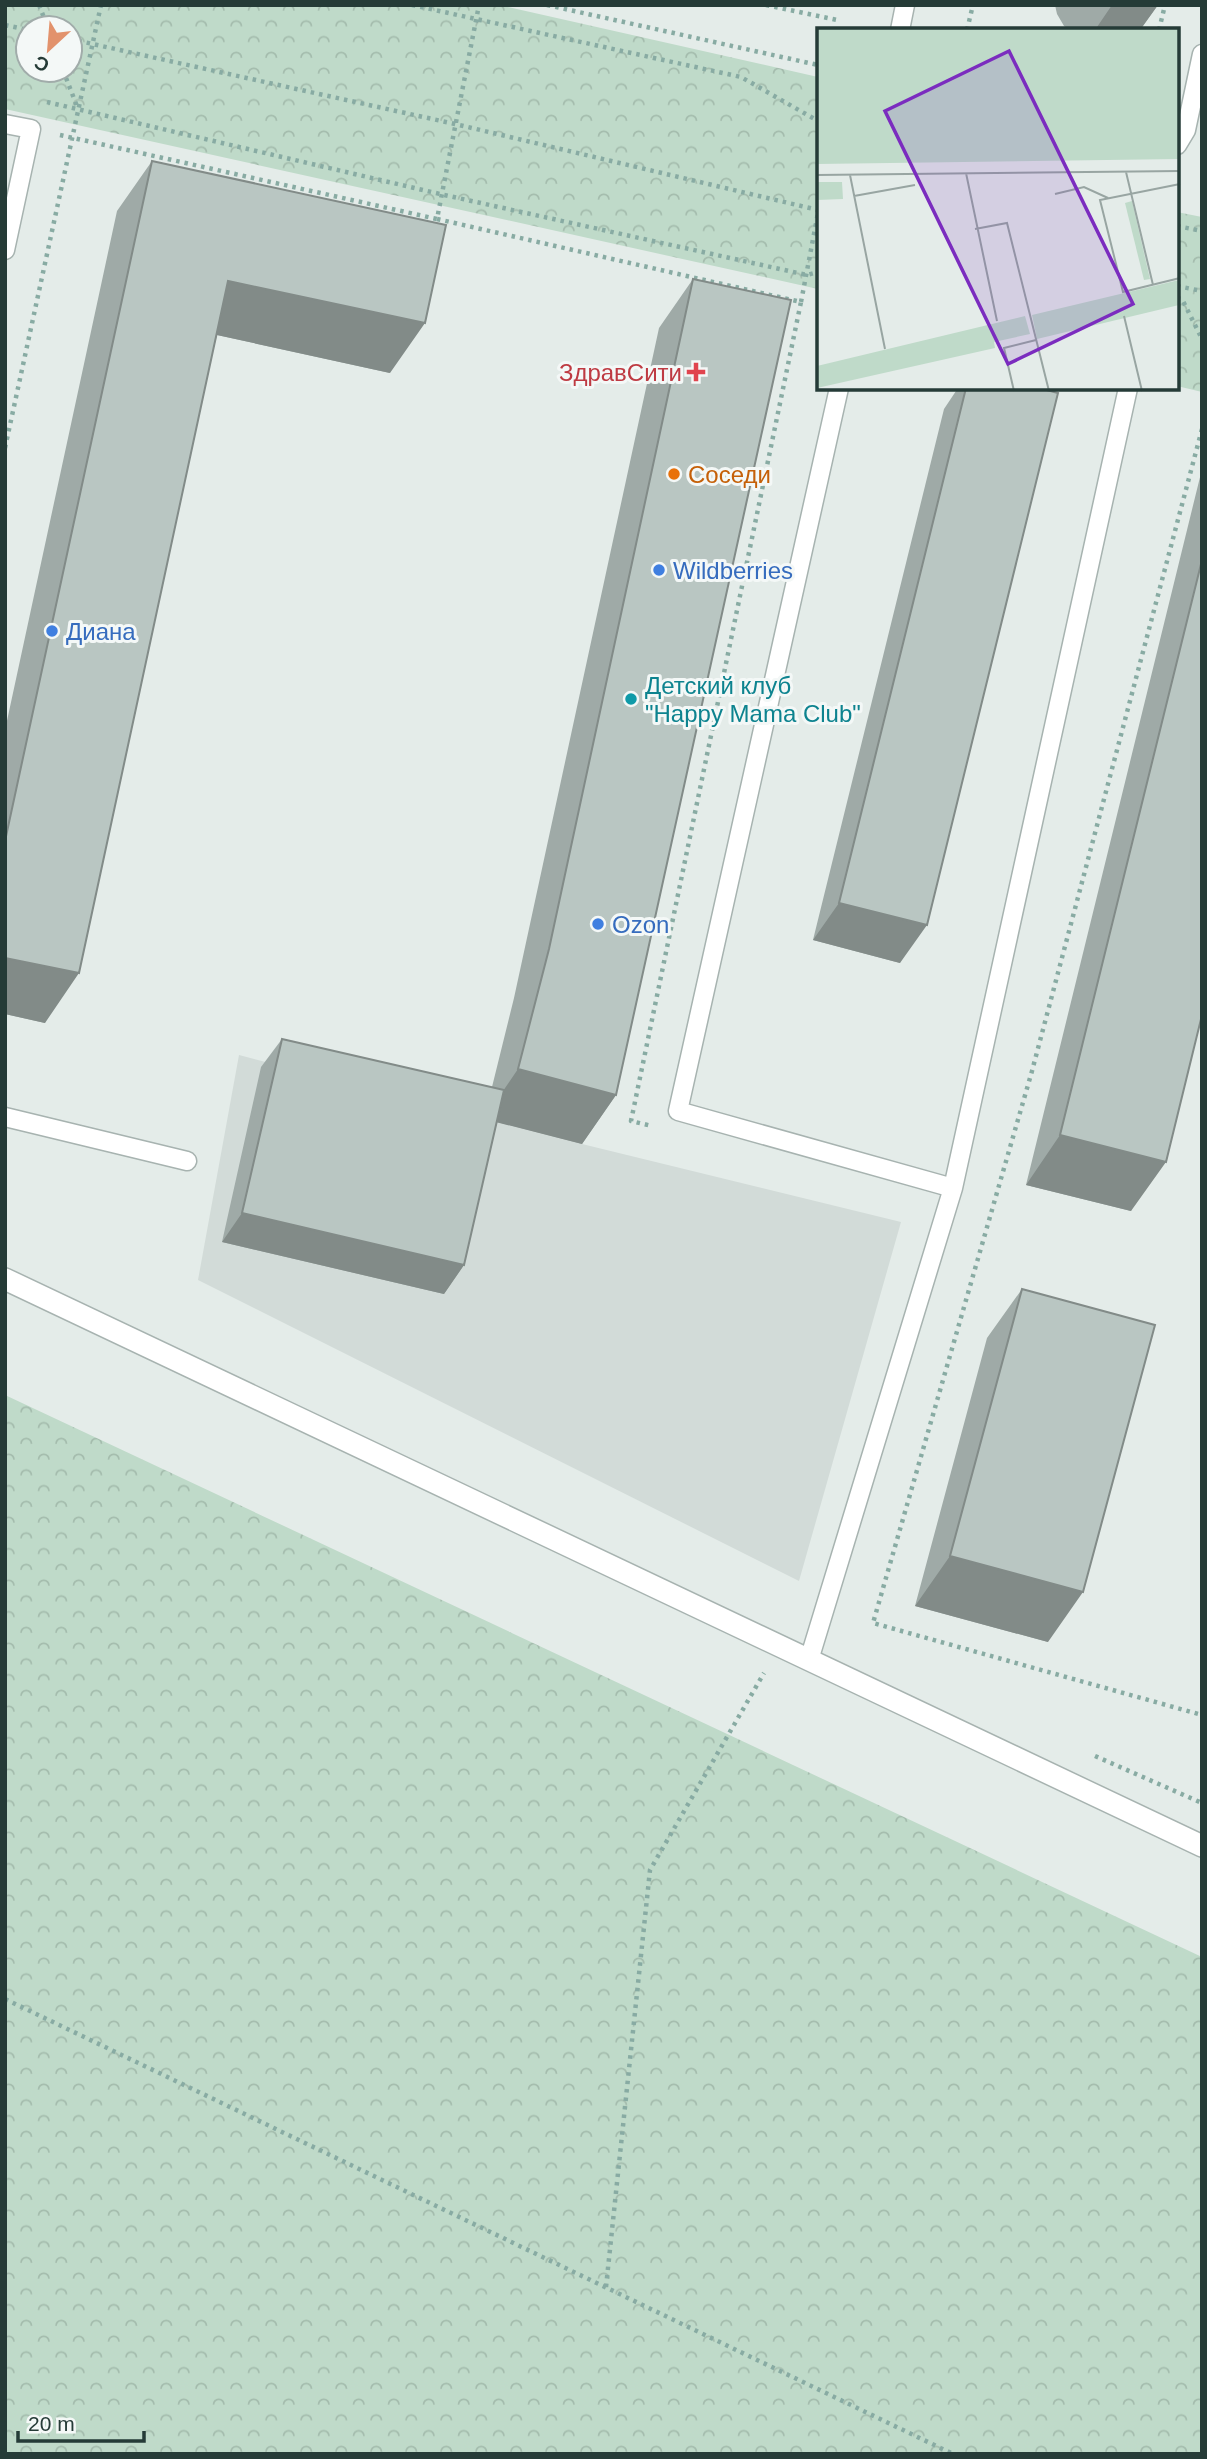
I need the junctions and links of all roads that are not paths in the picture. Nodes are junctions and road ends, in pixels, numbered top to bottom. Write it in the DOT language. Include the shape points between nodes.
graph roads {
  1 [pos="905,5"];
  2 [pos="900,28"];
  3 [pos="1202,54"];
  4 [pos="5,124"];
  5 [pos="1179,142"];
  6 [pos="5,250"];
  7 [pos="839,390"];
  8 [pos="1128,390"];
  9 [pos="5,1117"];
  10 [pos="187,1161"];
  11 [pos="953,1188"];
  12 [pos="5,1279"];
  13 [pos="808,1660"];
  14 [pos="1202,1846"];
  1 -- 2 [label="lane"];
  3 -- 5 [label="lane" via="1186,130"];
  4 -- 6 [label="lane" via="31,129"];
  7 -- 11 [label="lane" via="678,1111"];
  8 -- 11 [label="lane"];
  9 -- 10 [label="lane"];
  11 -- 13 [label="lane"];
  12 -- 13 [label="street"];
  13 -- 14 [label="street"];
}
